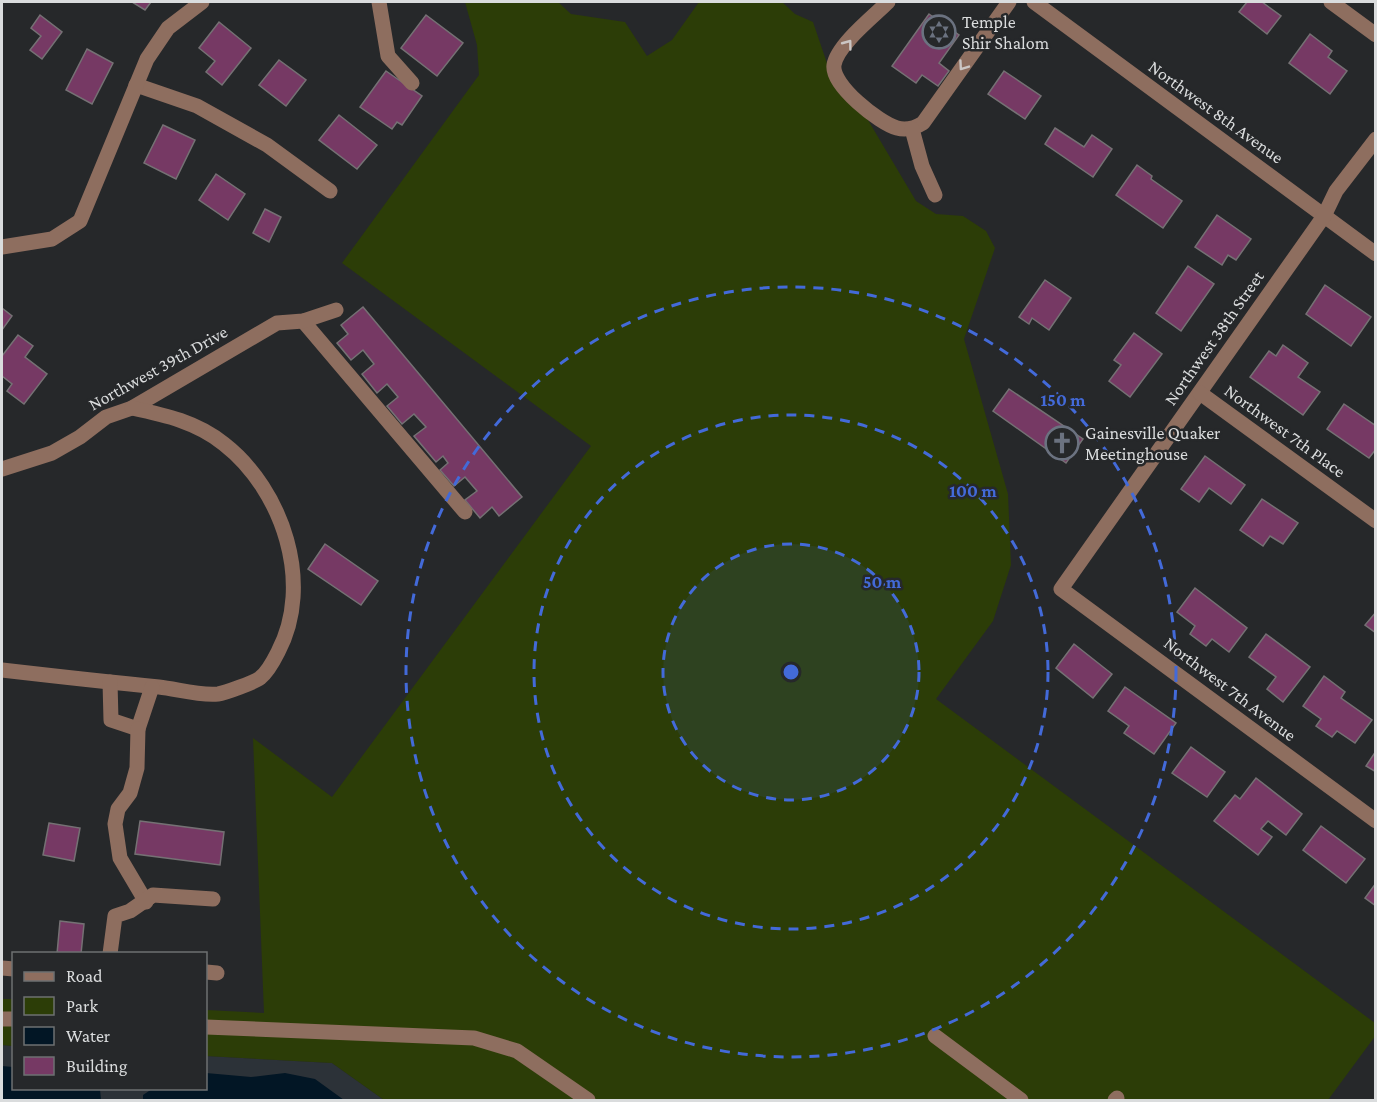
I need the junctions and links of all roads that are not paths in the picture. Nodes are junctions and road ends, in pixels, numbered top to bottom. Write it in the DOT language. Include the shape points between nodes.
graph roads {
  1 [pos="202,2"];
  2 [pos="379,2"];
  3 [pos="888,2"];
  4 [pos="1009,2"];
  5 [pos="1034,2"];
  6 [pos="1331,2"];
  7 [pos="1376,35"];
  8 [pos="412,83"];
  9 [pos="136,85"];
  10 [pos="912,129"];
  11 [pos="1376,139"];
  12 [pos="330,191"];
  13 [pos="935,195"];
  14 [pos="1324,216"];
  15 [pos="2,248"];
  16 [pos="1376,254"];
  17 [pos="336,310"];
  18 [pos="303,321"];
  19 [pos="1200,393"];
  20 [pos="132,408"];
  21 [pos="2,469"];
  22 [pos="465,512"];
  23 [pos="1376,521"];
  24 [pos="1061,588"];
  25 [pos="2,670"];
  26 [pos="110,682"];
  27 [pos="152,687"];
  28 [pos="138,729"];
  29 [pos="1376,821"];
  30 [pos="213,899"];
  31 [pos="146,902"];
  32 [pos="110,952"];
  33 [pos="207,1027"];
  34 [pos="935,1036"];
  35 [pos="588,1101"];
  36 [pos="1021,1101"];
  1 -- 9 [label="street" via="168,28 147,58"];
  2 -- 8 [label="street" via="388,56"];
  10 -- 3 [label="street, one-way" via="896,128 851,99 834,72 834,63 850,39"];
  4 -- 10 [label="street, one-way" via="923,123"];
  5 -- 14 [label="street, Northwest 8th Avenue"];
  6 -- 7 [label="street"];
  9 -- 12 [label="street" via="197,106 267,145"];
  9 -- 15 [label="street" via="80,221 52,239"];
  10 -- 13 [label="street"];
  11 -- 14 [label="street, Northwest 38th Street" via="1336,191"];
  14 -- 16 [label="street, Northwest 8th Avenue"];
  14 -- 19 [label="street, Northwest 38th Street"];
  17 -- 18 [label="street, Northwest 39th Drive"];
  18 -- 20 [label="street, Northwest 39th Drive" via="277,323"];
  18 -- 22 [label="street"];
  19 -- 23 [label="street, Northwest 7th Place"];
  19 -- 24 [label="street, Northwest 38th Street"];
  20 -- 21 [label="street, Northwest 39th Drive" via="106,417 52,453"];
  20 -- 27 [label="street" via="168,415 225,444 271,502 282,527 294,581 292,612 284,641 260,678 218,694"];
  24 -- 29 [label="street, Northwest 7th Avenue"];
  25 -- 26 [label="street"];
  26 -- 27 [label="street"];
  26 -- 28 [label="street" via="111,720"];
  27 -- 28 [label="street"];
  28 -- 31 [label="street" via="137,768 115,824 120,858"];
  30 -- 31 [label="street" via="153,895"];
  31 -- 32 [label="street" via="115,916"];
  33 -- 35 [label="street" via="474,1038 517,1051"];
  34 -- 36 [label="street"];
}
